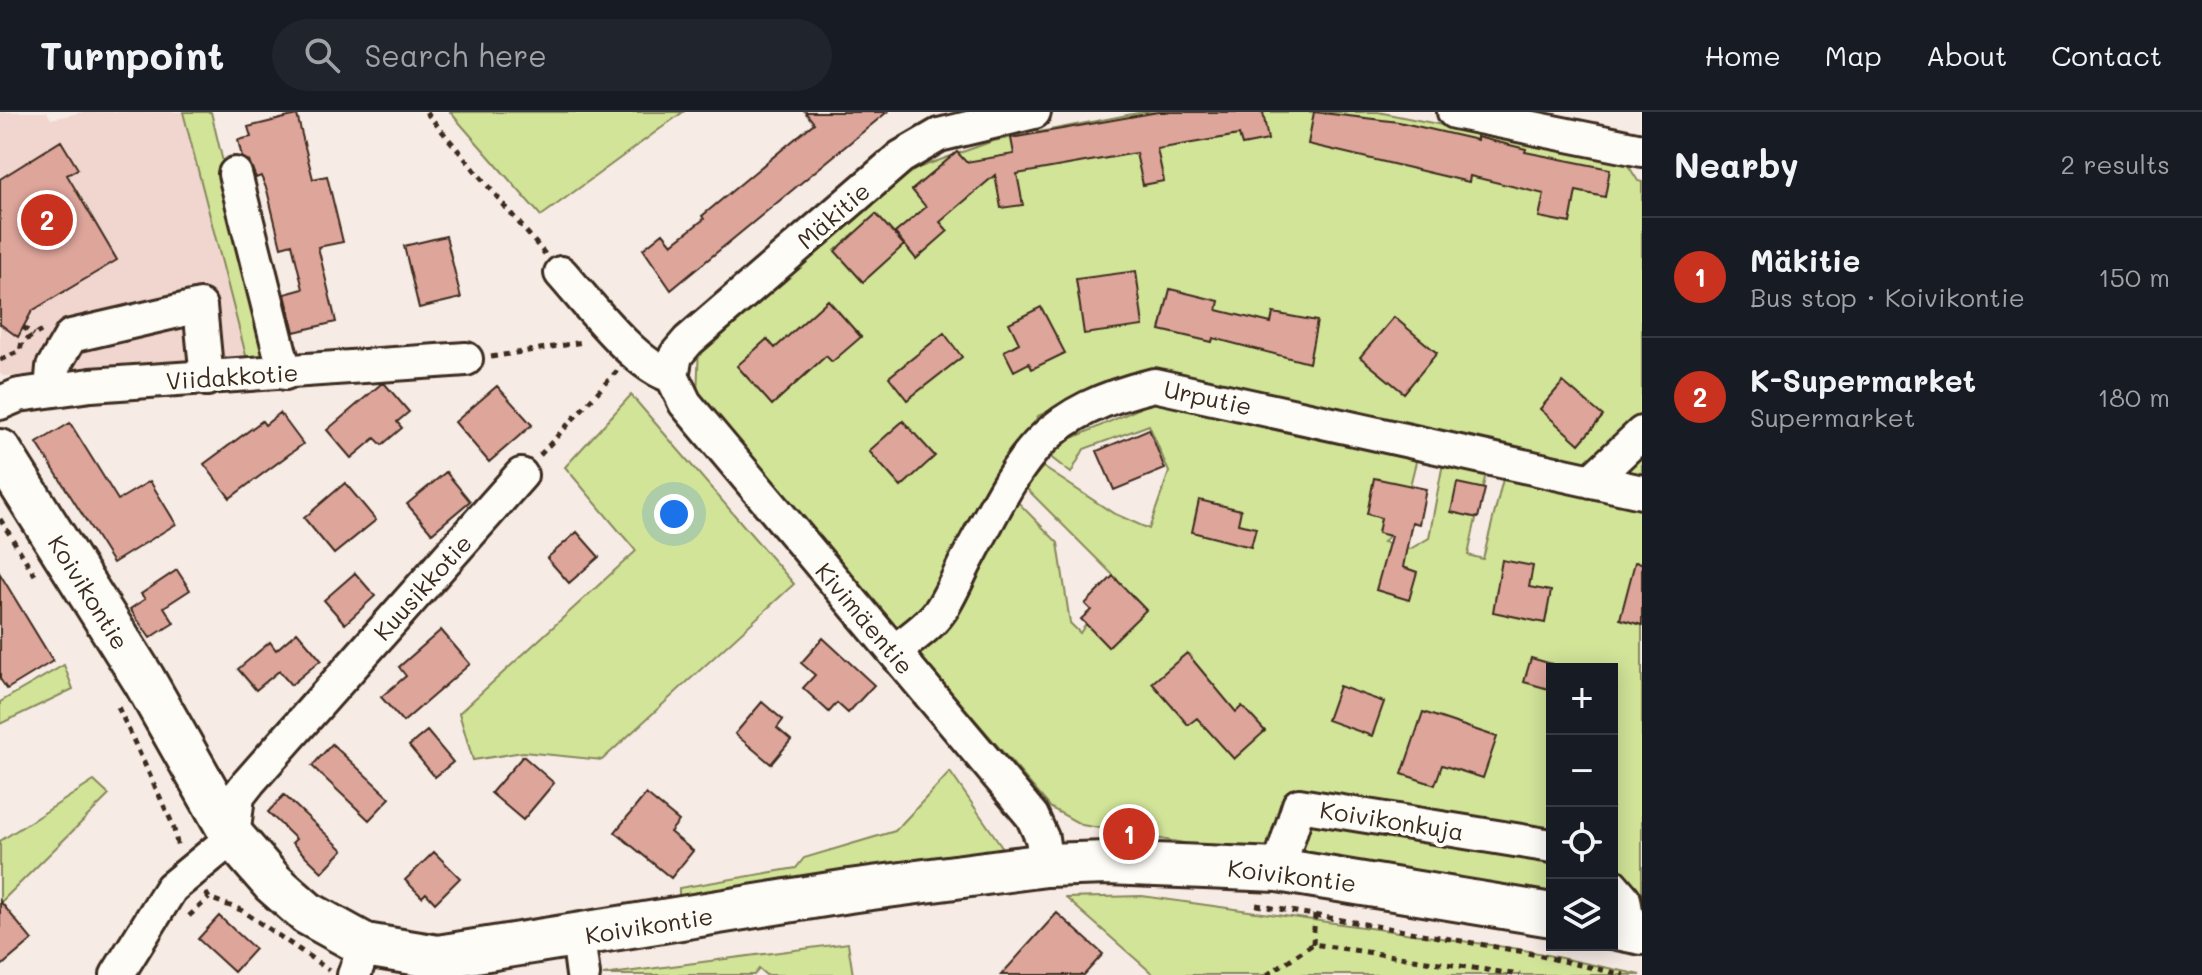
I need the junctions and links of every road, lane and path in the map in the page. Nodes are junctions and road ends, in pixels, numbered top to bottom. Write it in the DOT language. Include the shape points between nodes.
graph roads {
  1 [pos="426,112"];
  2 [pos="1034,112"];
  3 [pos="1454,112"];
  4 [pos="1642,150"];
  5 [pos="235,174"];
  6 [pos="561,273"];
  7 [pos="23,327"];
  8 [pos="41,331"];
  9 [pos="34,335"];
  10 [pos="622,339"];
  11 [pos="466,359"];
  12 [pos="0,360"];
  13 [pos="285,373"];
  14 [pos="672,376"];
  15 [pos="207,379"];
  16 [pos="51,390"];
  17 [pos="0,403"];
  18 [pos="1642,433"];
  19 [pos="0,451"];
  20 [pos="521,475"];
  21 [pos="1591,481"];
  22 [pos="1642,492"];
  23 [pos="0,519"];
  24 [pos="41,584"];
  25 [pos="894,652"];
  26 [pos="115,701"];
  27 [pos="233,837"];
  28 [pos="1546,845"];
  29 [pos="179,854"];
  30 [pos="1046,865"];
  31 [pos="1278,870"];
  32 [pos="1618,892"];
  33 [pos="209,898"];
  34 [pos="1242,903"];
  35 [pos="1315,914"];
  36 [pos="1546,914"];
  37 [pos="1628,930"];
  38 [pos="1313,944"];
  39 [pos="580,956"];
  40 [pos="359,960"];
  41 [pos="117,975"];
  42 [pos="336,975"];
  43 [pos="1267,975"];
  44 [pos="1520,975"];
  45 [pos="1624,975"];
  1 -- 6 [label="path"];
  2 -- 14 [label="street, Mäkitie" via="939,135 901,157 688,341 676,355"];
  3 -- 4 [label="street"];
  5 -- 13 [label="street"];
  6 -- 10 [label="street"];
  7 -- 9 [label="path"];
  8 -- 9 [label="path"];
  9 -- 12 [label="path" via="22,342 20,351"];
  10 -- 11 [label="path"];
  10 -- 14 [label="street" via="660,373"];
  10 -- 20 [label="path"];
  11 -- 13 [label="street, Viidakkotie"];
  13 -- 15 [label="street, Viidakkotie"];
  14 -- 25 [label="street, Kivimäentie" via="685,403"];
  15 -- 16 [label="street, Viidakkotie"];
  15 -- 16 [label="street" via="200,306 71,336 53,367"];
  16 -- 17 [label="street, Viidakkotie"];
  18 -- 21 [label="street"];
  19 -- 27 [label="main road, Koivikontie" via="144,680"];
  20 -- 27 [label="street, Kuusikkotie" via="249,782 238,796"];
  21 -- 22 [label="street, Urputie"];
  21 -- 25 [label="street, Urputie" via="1154,385 1119,393 1082,408 1034,445 1011,477 939,613"];
  23 -- 24 [label="path, Koivikontie"];
  25 -- 30 [label="street, Kivimäentie" via="1032,816"];
  26 -- 29 [label="path" via="173,825"];
  27 -- 40 [label="main road, Koivikontie" via="273,883"];
  27 -- 41 [label="street" via="171,888"];
  28 -- 31 [label="street, Koivikonkuja" via="1299,805"];
  30 -- 31 [label="main road, Koivikontie" via="1146,863"];
  30 -- 39 [label="main road, Koivikontie" via="849,891"];
  31 -- 36 [label="main road, Koivikontie"];
  32 -- 37 [label="street" via="1624,899"];
  33 -- 42 [label="path" via="241,910"];
  34 -- 35 [label="path, Koivikontie"];
  35 -- 38 [label="path"];
  35 -- 45 [label="path, Koivikontie"];
  38 -- 43 [label="path"];
  38 -- 44 [label="path"];
  39 -- 40 [label="main road, Koivikontie"];
}
